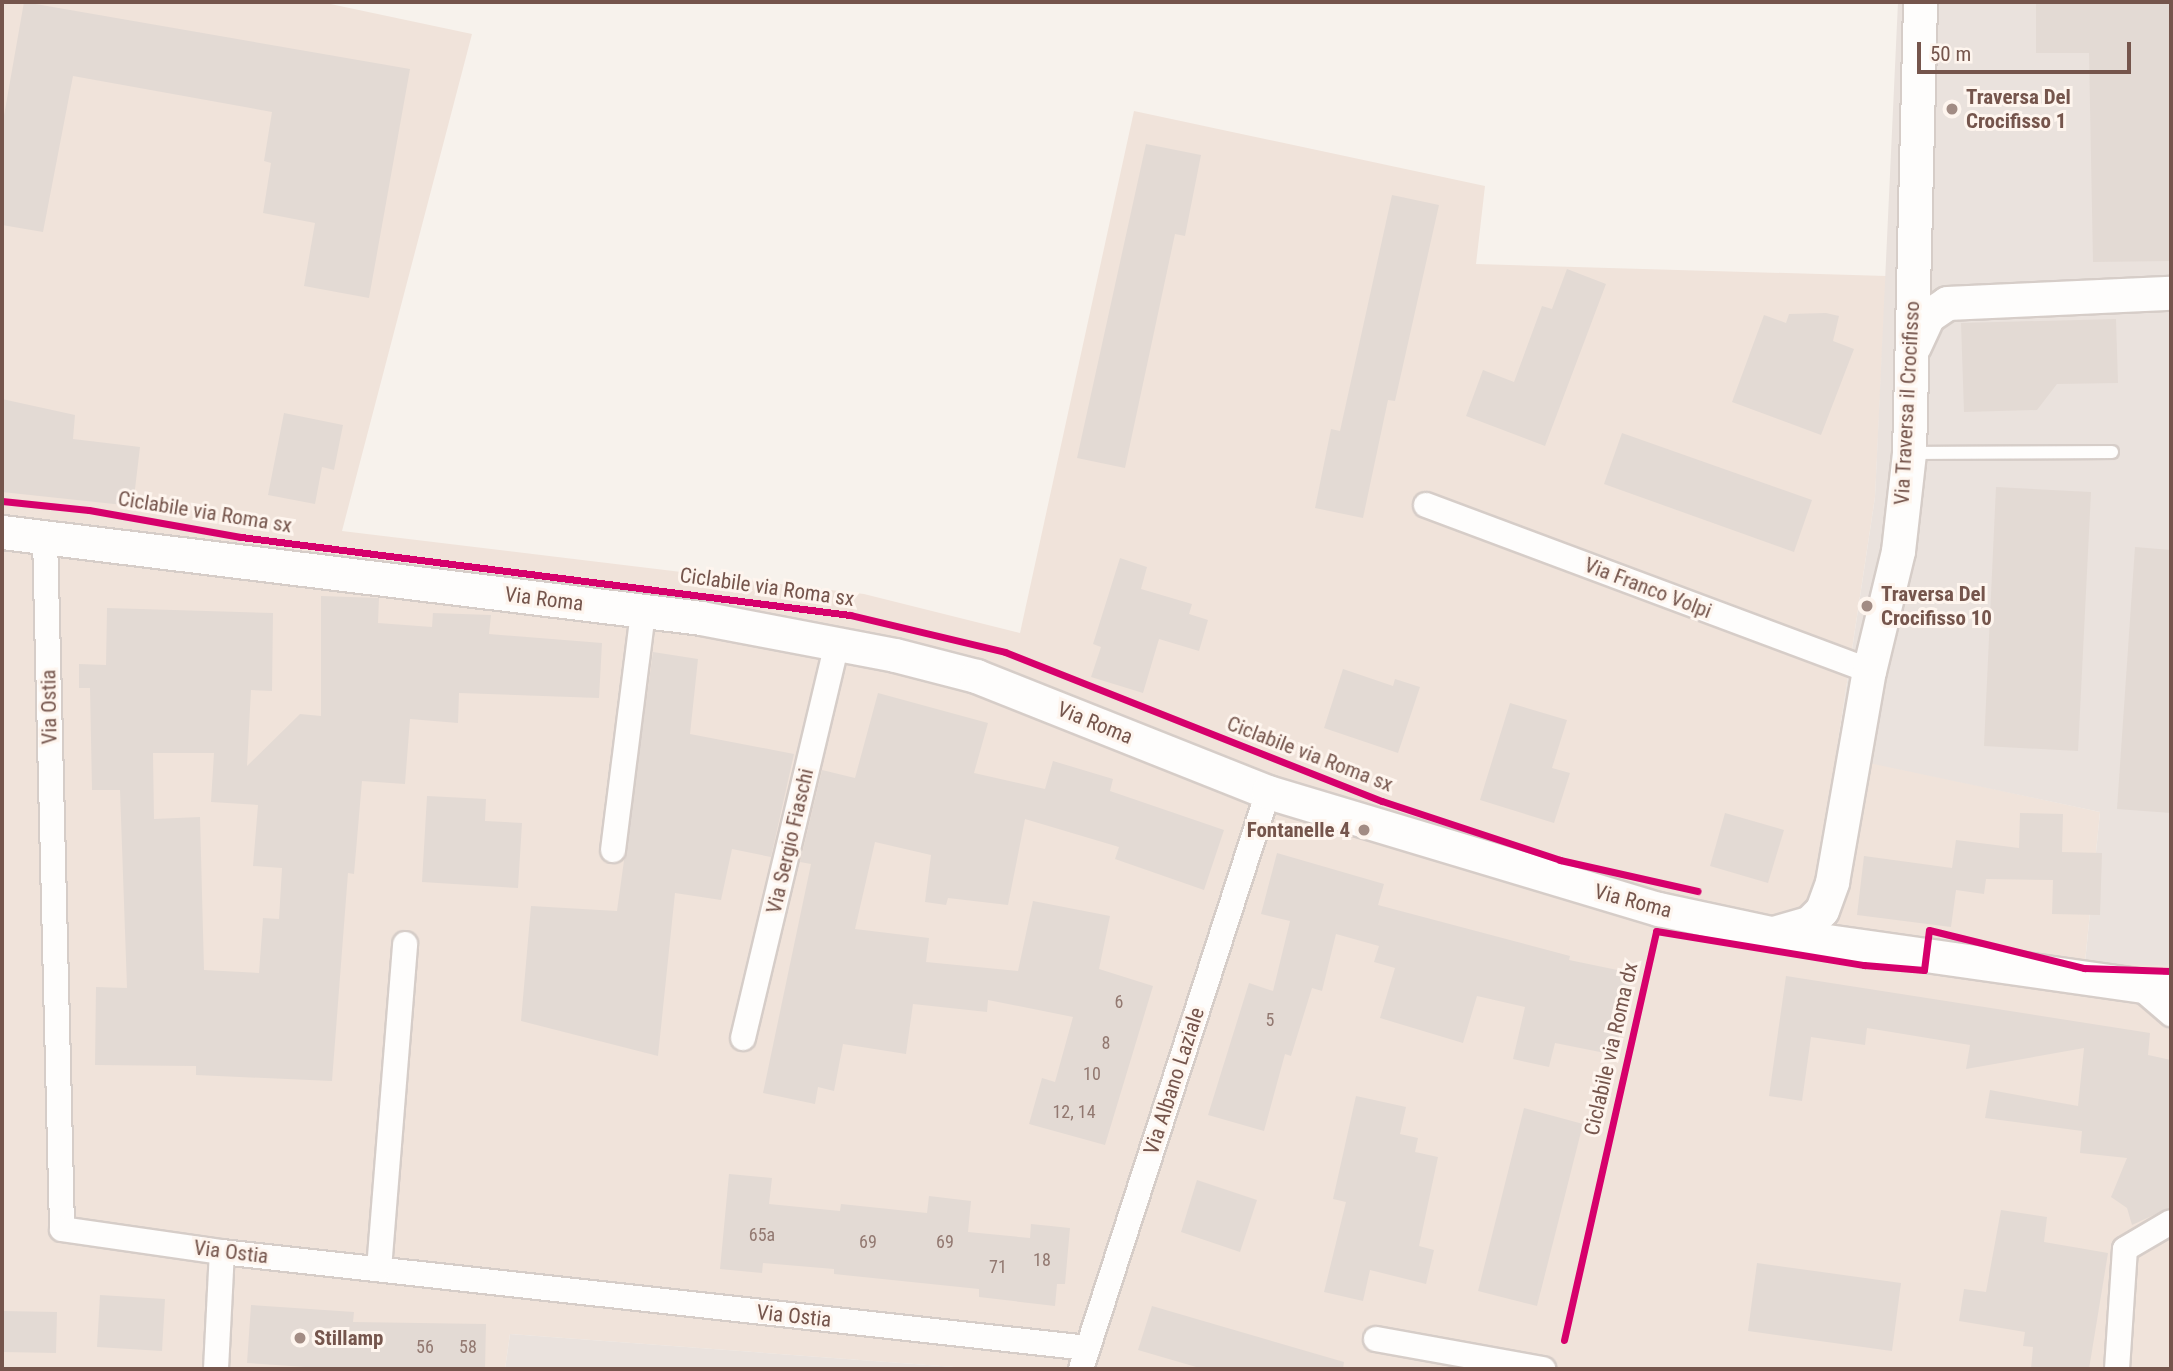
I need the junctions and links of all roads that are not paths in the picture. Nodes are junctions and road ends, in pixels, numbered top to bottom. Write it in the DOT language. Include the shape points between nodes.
graph roads {
  1 [pos="1920,2"];
  2 [pos="1915,235"];
  3 [pos="2171,293"];
  4 [pos="1966,300"];
  5 [pos="1911,359"];
  6 [pos="2112,452"];
  7 [pos="1909,453"];
  8 [pos="1426,505"];
  9 [pos="2,531"];
  10 [pos="44,537"];
  11 [pos="643,611"];
  12 [pos="837,644"];
  13 [pos="1869,671"];
  14 [pos="1268,792"];
  15 [pos="613,850"];
  16 [pos="1832,882"];
  17 [pos="1771,933"];
  18 [pos="405,944"];
  19 [pos="1878,949"];
  20 [pos="2137,985"];
  21 [pos="2171,990"];
  22 [pos="2171,1014"];
  23 [pos="743,1038"];
  24 [pos="2171,1222"];
  25 [pos="222,1252"];
  26 [pos="379,1269"];
  27 [pos="1376,1339"];
  28 [pos="1085,1359"];
  29 [pos="216,1369"];
  30 [pos="1543,1369"];
  31 [pos="2117,1369"];
  1 -- 2 [label="main road, Via Traversa il Crocifisso"];
  2 -- 4 [label="main road" via="1922,266 1933,285 1946,296"];
  2 -- 5 [label="main road, Via Traversa il Crocifisso"];
  3 -- 4 [label="main road"];
  4 -- 5 [label="main road" via="1947,303 1928,316 1919,329"];
  5 -- 7 [label="main road, Via Traversa il Crocifisso"];
  6 -- 7 [label="lane"];
  7 -- 13 [label="main road, Via Traversa il Crocifisso" via="1898,551"];
  8 -- 13 [label="street, Via Franco Volpi"];
  9 -- 10 [label="main road, Via Roma"];
  10 -- 11 [label="main road, Via Roma"];
  10 -- 25 [label="street, Via Ostia" via="62,1229"];
  11 -- 12 [label="main road, Via Roma"];
  11 -- 15 [label="street"];
  12 -- 14 [label="main road, Via Roma" via="976,676"];
  12 -- 23 [label="street, Via Sergio Fiaschi"];
  13 -- 16 [label="main road, Via Traversa il Crocifisso"];
  14 -- 17 [label="main road, Via Roma" via="1660,909"];
  14 -- 28 [label="street, Via Albano Laziale"];
  16 -- 17 [label="main road, Via Traversa il Crocifisso" via="1822,910 1809,923"];
  16 -- 19 [label="main road, Via Traversa il Crocifisso" via="1849,931"];
  17 -- 19 [label="main road, Via Roma"];
  18 -- 26 [label="street"];
  19 -- 20 [label="main road, Via Roma"];
  20 -- 21 [label="main road, Via Roma"];
  20 -- 22 [label="street"];
  24 -- 31 [label="street" via="2125,1249"];
  25 -- 26 [label="street, Via Ostia"];
  25 -- 29 [label="street"];
  26 -- 28 [label="street, Via Ostia"];
  27 -- 30 [label="street"];
}
